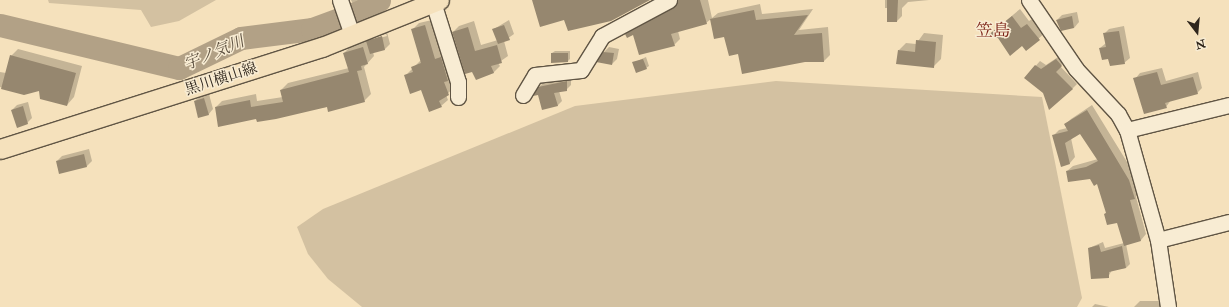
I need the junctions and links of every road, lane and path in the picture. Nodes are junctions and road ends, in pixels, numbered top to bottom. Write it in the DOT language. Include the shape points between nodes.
graph roads {
  1 [pos="669,0"];
  2 [pos="1029,0"];
  3 [pos="436,1"];
  4 [pos="342,6"];
  5 [pos="350,31"];
  6 [pos="523,95"];
  7 [pos="458,97"];
  8 [pos="1229,105"];
  9 [pos="1127,130"];
  10 [pos="0,149"];
  11 [pos="1229,222"];
  12 [pos="1158,240"];
  13 [pos="1168,307"];
  1 -- 6 [label="street" via="602,36 581,70 535,76"];
  2 -- 9 [label="street" via="1076,69 1118,114"];
  3 -- 5 [label="main road, 黒川横山線"];
  3 -- 7 [label="street" via="458,82"];
  4 -- 5 [label="street"];
  5 -- 10 [label="main road, 黒川横山線" via="322,47"];
  8 -- 9 [label="street"];
  9 -- 12 [label="street"];
  11 -- 12 [label="street"];
  12 -- 13 [label="street"];
}
